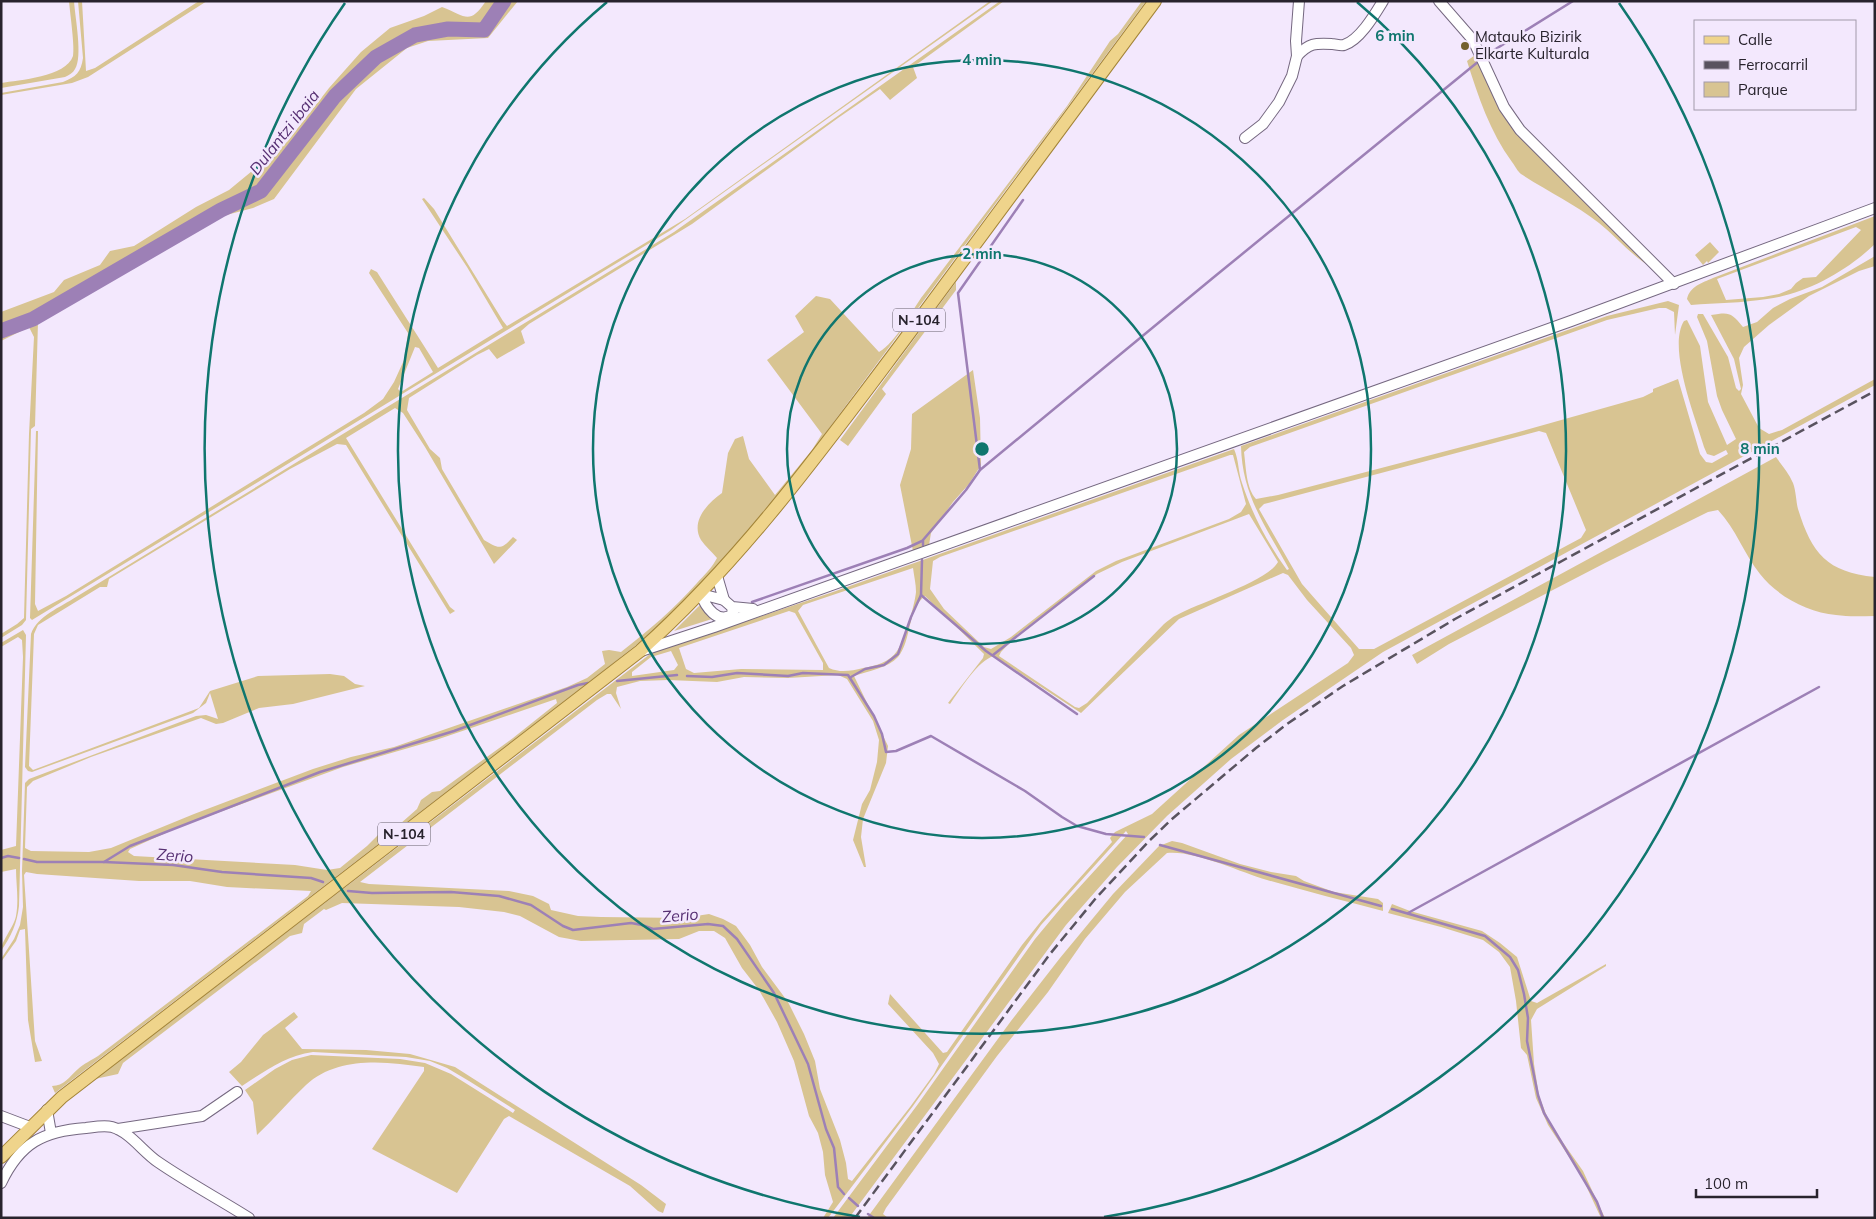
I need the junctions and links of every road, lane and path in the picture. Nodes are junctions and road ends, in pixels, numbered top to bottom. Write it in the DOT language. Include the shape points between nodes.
graph roads {
  1 [pos="1155,1"];
  2 [pos="1299,1"];
  3 [pos="1383,1"];
  4 [pos="1439,1"];
  5 [pos="1297,56"];
  6 [pos="1245,138"];
  7 [pos="1875,208"];
  8 [pos="1674,284"];
  9 [pos="717,576"];
  10 [pos="701,594"];
  11 [pos="724,600"];
  12 [pos="730,615"];
  13 [pos="640,651"];
  14 [pos="237,1092"];
  15 [pos="47,1110"];
  16 [pos="1,1116"];
  17 [pos="30,1127"];
  18 [pos="118,1129"];
  19 [pos="51,1133"];
  20 [pos="1,1157"];
  21 [pos="1,1183"];
  22 [pos="250,1218"];
  1 -- 9 [label="main road, N-104" via="820,452"];
  2 -- 5 [label="street"];
  3 -- 5 [label="street" via="1367,26 1344,45 1318,43 1306,47"];
  4 -- 8 [label="street" via="1473,40 1504,107 1520,130"];
  5 -- 6 [label="street" via="1292,76 1279,102 1263,124"];
  7 -- 8 [label="street"];
  8 -- 12 [label="street" via="764,608"];
  9 -- 10 [label="main road, N-104"];
  9 -- 11 [label="street"];
  10 -- 11 [label="street"];
  10 -- 12 [label="street" via="706,607 716,616 724,619"];
  10 -- 13 [label="main road, N-104"];
  11 -- 12 [label="street"];
  12 -- 13 [label="street"];
  13 -- 15 [label="main road, N-104"];
  14 -- 18 [label="street" via="202,1116"];
  15 -- 17 [label="main road, N-104"];
  15 -- 19 [label="street"];
  16 -- 17 [label="street"];
  17 -- 20 [label="main road, N-104"];
  18 -- 19 [label="street" via="100,1126"];
  18 -- 22 [label="street" via="158,1162"];
  19 -- 21 [label="street" via="38,1138 18,1157"];
}
